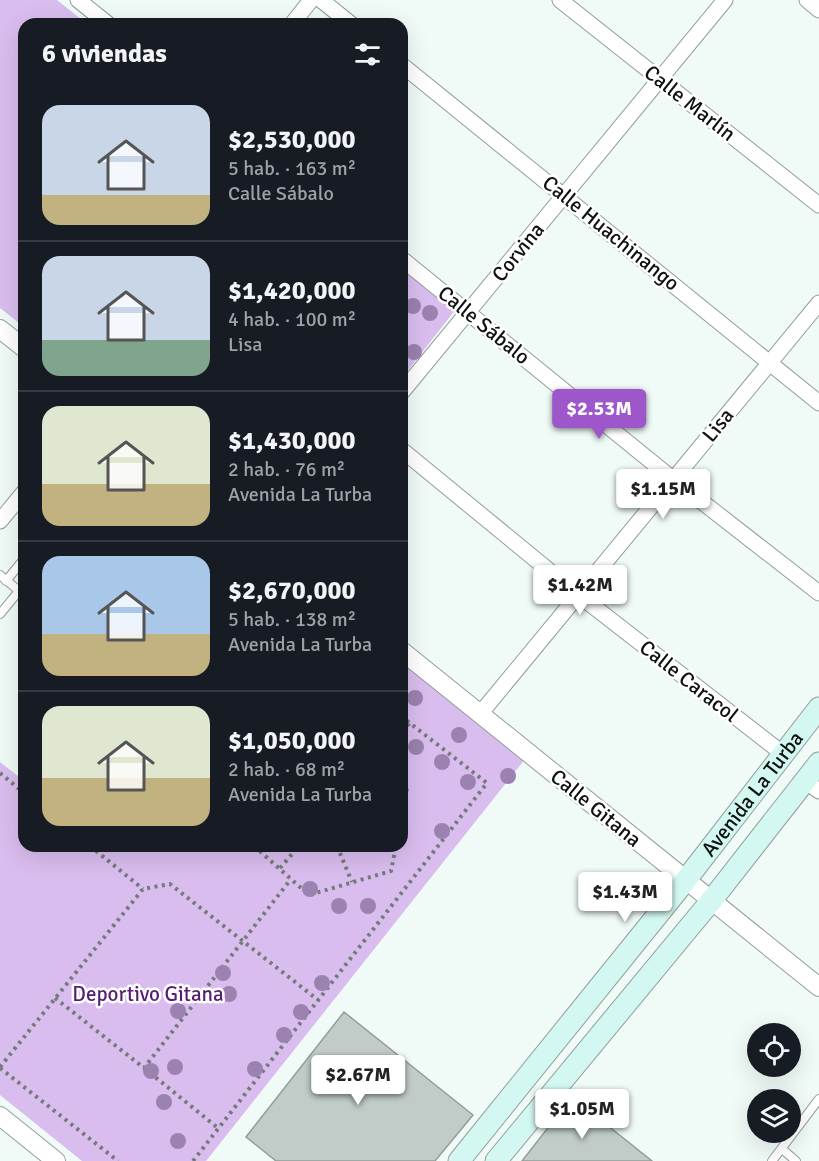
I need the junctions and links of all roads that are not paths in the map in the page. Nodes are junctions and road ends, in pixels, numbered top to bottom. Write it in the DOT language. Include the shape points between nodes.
graph roads {
  1 [pos="78,0"];
  2 [pos="311,0"];
  3 [pos="321,0"];
  4 [pos="561,0"];
  5 [pos="725,0"];
  6 [pos="807,0"];
  7 [pos="819,10"];
  8 [pos="100,18"];
  9 [pos="297,18"];
  10 [pos="344,18"];
  11 [pos="408,70"];
  12 [pos="661,80"];
  13 [pos="565,195"];
  14 [pos="819,205"];
  15 [pos="408,264"];
  16 [pos="819,303"];
  17 [pos="468,312"];
  18 [pos="0,329"];
  19 [pos="18,343"];
  20 [pos="769,362"];
  21 [pos="408,385"];
  22 [pos="819,403"];
  23 [pos="408,455"];
  24 [pos="674,480"];
  25 [pos="18,499"];
  26 [pos="0,521"];
  27 [pos="18,564"];
  28 [pos="3,578"];
  29 [pos="18,590"];
  30 [pos="819,593"];
  31 [pos="580,596"];
  32 [pos="18,597"];
  33 [pos="0,614"];
  34 [pos="408,656"];
  35 [pos="819,708"];
  36 [pos="480,714"];
  37 [pos="782,753"];
  38 [pos="819,764"];
  39 [pos="812,786"];
  40 [pos="685,881"];
  41 [pos="711,901"];
  42 [pos="819,987"];
  43 [pos="819,1099"];
  44 [pos="0,1116"];
  45 [pos="782,1149"];
  46 [pos="55,1161"];
  47 [pos="459,1161"];
  48 [pos="496,1161"];
  49 [pos="772,1161"];
  50 [pos="796,1161"];
  1 -- 8 [label="street"];
  2 -- 9 [label="street"];
  3 -- 10 [label="street"];
  4 -- 12 [label="street, Calle Marlín"];
  5 -- 12 [label="street, Corvina"];
  6 -- 7 [label="street"];
  11 -- 13 [label="street, Calle Huachinango"];
  12 -- 13 [label="street, Corvina"];
  12 -- 14 [label="street, Calle Marlín"];
  13 -- 17 [label="street, Corvina"];
  13 -- 20 [label="street, Calle Huachinango"];
  15 -- 17 [label="street, Calle Sábalo"];
  16 -- 20 [label="street, Lisa"];
  17 -- 21 [label="street, Corvina"];
  17 -- 24 [label="street, Calle Sábalo"];
  18 -- 19 [label="street"];
  20 -- 22 [label="street, Calle Huachinango"];
  20 -- 24 [label="street, Lisa"];
  23 -- 31 [label="street, Calle Caracol"];
  24 -- 30 [label="street, Calle Sábalo"];
  24 -- 31 [label="street, Lisa"];
  25 -- 26 [label="street"];
  27 -- 28 [label="lane"];
  28 -- 29 [label="lane"];
  31 -- 36 [label="street, Lisa"];
  31 -- 37 [label="street, Calle Caracol"];
  32 -- 33 [label="lane"];
  34 -- 36 [label="street, Calle Gitana"];
  35 -- 37 [label="main road, Avenida La Turba"];
  36 -- 40 [label="street, Calle Gitana"];
  37 -- 40 [label="main road, Avenida La Turba"];
  38 -- 39 [label="main road, Avenida La Turba"];
  39 -- 41 [label="main road, Avenida La Turba"];
  40 -- 41 [label="street, Calle Gitana"];
  40 -- 47 [label="main road, Avenida La Turba"];
  41 -- 42 [label="street, Calle Gitana"];
  41 -- 48 [label="main road, Avenida La Turba"];
  43 -- 45 [label="lane"];
  44 -- 46 [label="street"];
  45 -- 49 [label="lane"];
  45 -- 50 [label="lane"];
}
